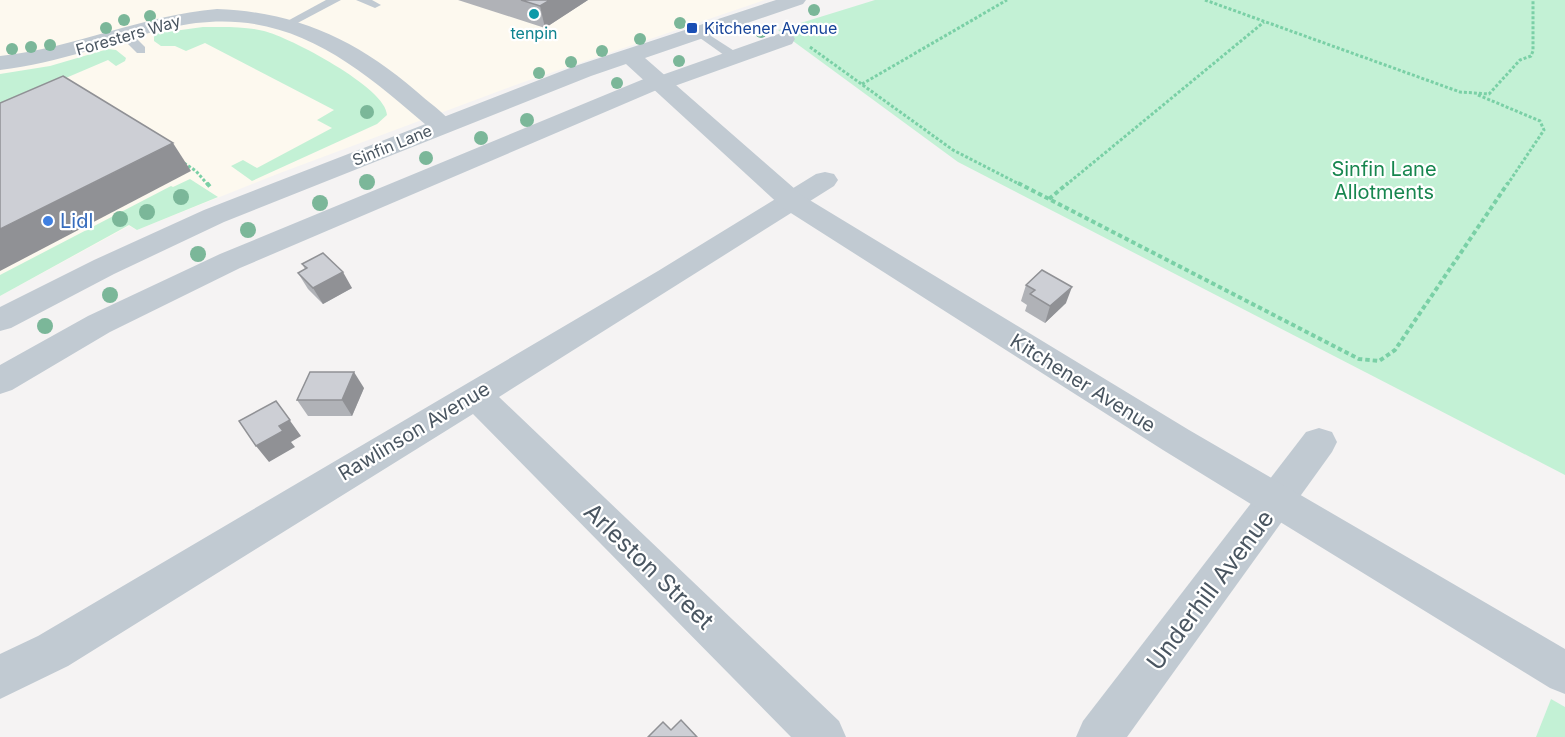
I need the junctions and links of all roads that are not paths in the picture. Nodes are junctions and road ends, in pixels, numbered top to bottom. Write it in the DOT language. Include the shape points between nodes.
graph roads {
  1 [pos="335,0"];
  2 [pos="362,0"];
  3 [pos="796,0"];
  4 [pos="375,5"];
  5 [pos="286,25"];
  6 [pos="698,31"];
  7 [pos="125,34"];
  8 [pos="783,39"];
  9 [pos="141,50"];
  10 [pos="629,55"];
  11 [pos="735,57"];
  12 [pos="0,63"];
  13 [pos="660,82"];
  14 [pos="441,126"];
  15 [pos="825,180"];
  16 [pos="793,202"];
  17 [pos="0,320"];
  18 [pos="0,381"];
  19 [pos="474,394"];
  20 [pos="1319,442"];
  21 [pos="1277,500"];
  22 [pos="1565,673"];
  23 [pos="0,677"];
  24 [pos="823,737"];
  25 [pos="1099,737"];
  1 -- 5 [label="lane"];
  2 -- 4 [label="lane"];
  3 -- 6 [label="street, Sinfin Lane"];
  5 -- 7 [label="street, Foresters Way" via="248,16 212,15 165,22"];
  5 -- 14 [label="street, Foresters Way" via="366,62"];
  6 -- 10 [label="street, Sinfin Lane"];
  6 -- 11 [label="lane"];
  7 -- 9 [label="lane"];
  7 -- 12 [label="street, Foresters Way" via="56,56"];
  8 -- 11 [label="street"];
  10 -- 13 [label="street, Kitchener Avenue"];
  10 -- 14 [label="street, Sinfin Lane"];
  11 -- 13 [label="street"];
  13 -- 16 [label="street, Kitchener Avenue"];
  13 -- 18 [label="street" via="230,261 99,324"];
  14 -- 17 [label="street, Sinfin Lane" via="214,216"];
  15 -- 16 [label="street, Rawlinson Avenue"];
  16 -- 19 [label="street, Rawlinson Avenue"];
  16 -- 21 [label="street, Kitchener Avenue"];
  19 -- 23 [label="street, Rawlinson Avenue" via="53,651"];
  19 -- 24 [label="street, Arleston Street"];
  20 -- 21 [label="street, Underhill Avenue"];
  21 -- 22 [label="street, Kitchener Avenue"];
  21 -- 25 [label="street, Underhill Avenue"];
}
